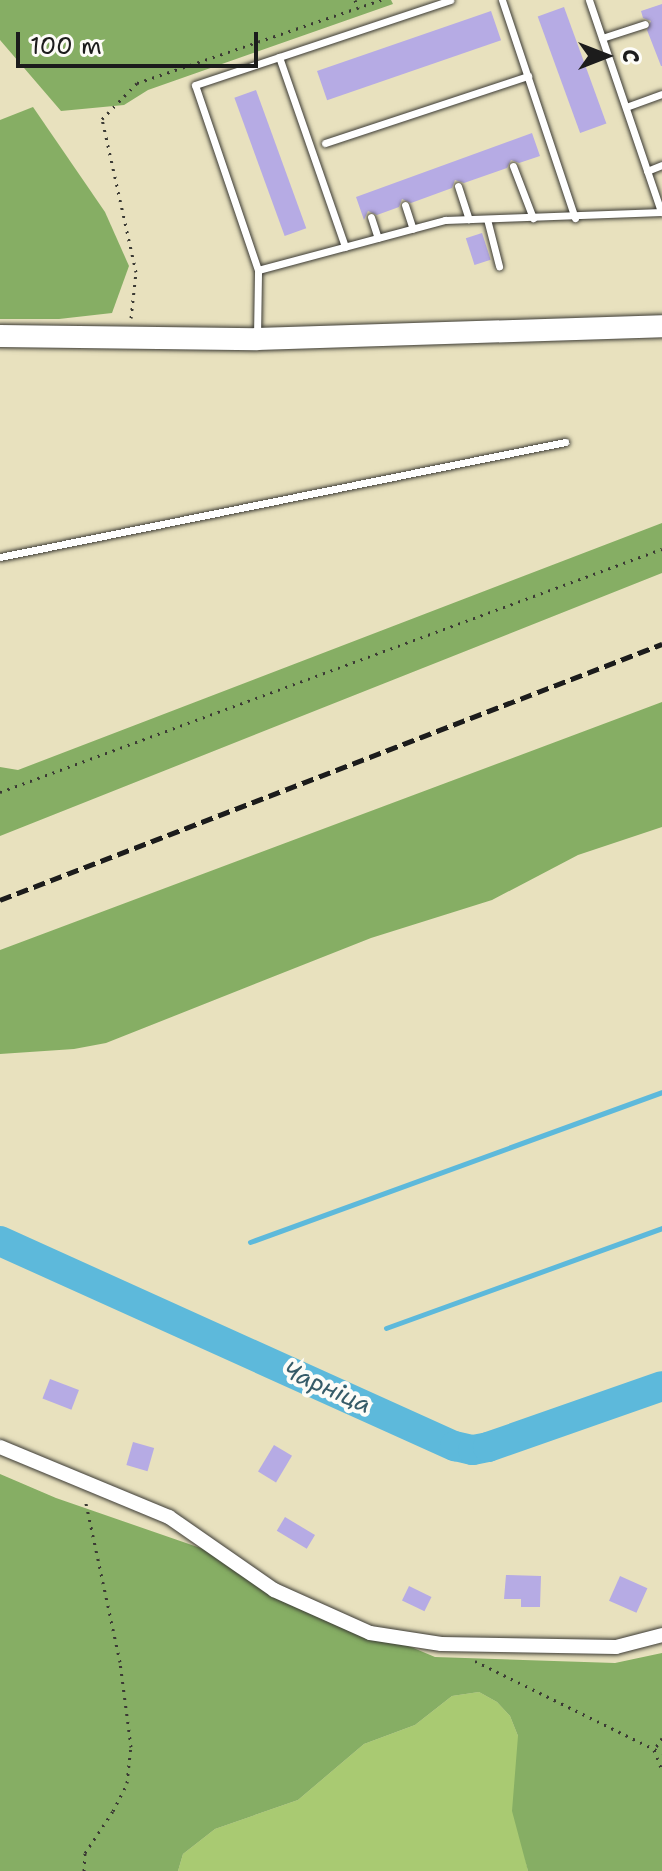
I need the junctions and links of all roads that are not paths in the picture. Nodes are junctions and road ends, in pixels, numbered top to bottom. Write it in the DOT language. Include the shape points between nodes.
graph roads {
  1 [pos="450,0"];
  2 [pos="502,0"];
  3 [pos="589,0"];
  4 [pos="645,24"];
  5 [pos="602,38"];
  6 [pos="279,57"];
  7 [pos="528,76"];
  8 [pos="662,94"];
  9 [pos="626,107"];
  10 [pos="325,143"];
  11 [pos="662,165"];
  12 [pos="513,166"];
  13 [pos="647,171"];
  14 [pos="458,186"];
  15 [pos="405,205"];
  16 [pos="662,212"];
  17 [pos="371,217"];
  18 [pos="533,218"];
  19 [pos="575,218"];
  20 [pos="469,219"];
  21 [pos="487,219"];
  22 [pos="413,229"];
  23 [pos="378,238"];
  24 [pos="345,247"];
  25 [pos="499,266"];
  26 [pos="258,270"];
  27 [pos="662,326"];
  28 [pos="0,336"];
  29 [pos="257,339"];
  30 [pos="565,442"];
  31 [pos="0,557"];
  32 [pos="0,1447"];
  33 [pos="662,1635"];
  1 -- 6 [label="lane"];
  2 -- 7 [label="lane"];
  3 -- 5 [label="lane"];
  4 -- 5 [label="lane"];
  5 -- 9 [label="lane"];
  6 -- 24 [label="lane"];
  6 -- 26 [label="lane" via="195,85"];
  7 -- 10 [label="lane"];
  7 -- 19 [label="lane"];
  8 -- 9 [label="lane"];
  9 -- 13 [label="lane"];
  11 -- 13 [label="lane"];
  12 -- 18 [label="lane"];
  13 -- 16 [label="lane"];
  14 -- 20 [label="lane"];
  15 -- 22 [label="lane"];
  16 -- 19 [label="lane"];
  17 -- 23 [label="lane"];
  18 -- 19 [label="lane"];
  18 -- 21 [label="lane"];
  20 -- 21 [label="lane"];
  20 -- 22 [label="lane"];
  21 -- 25 [label="lane"];
  22 -- 23 [label="lane"];
  23 -- 24 [label="lane"];
  24 -- 26 [label="lane"];
  26 -- 29 [label="lane"];
  27 -- 29 [label="street"];
  28 -- 29 [label="street"];
  30 -- 31 [label="lane"];
  32 -- 33 [label="street" via="169,1517 274,1590 370,1633 441,1644 616,1647"];
}
